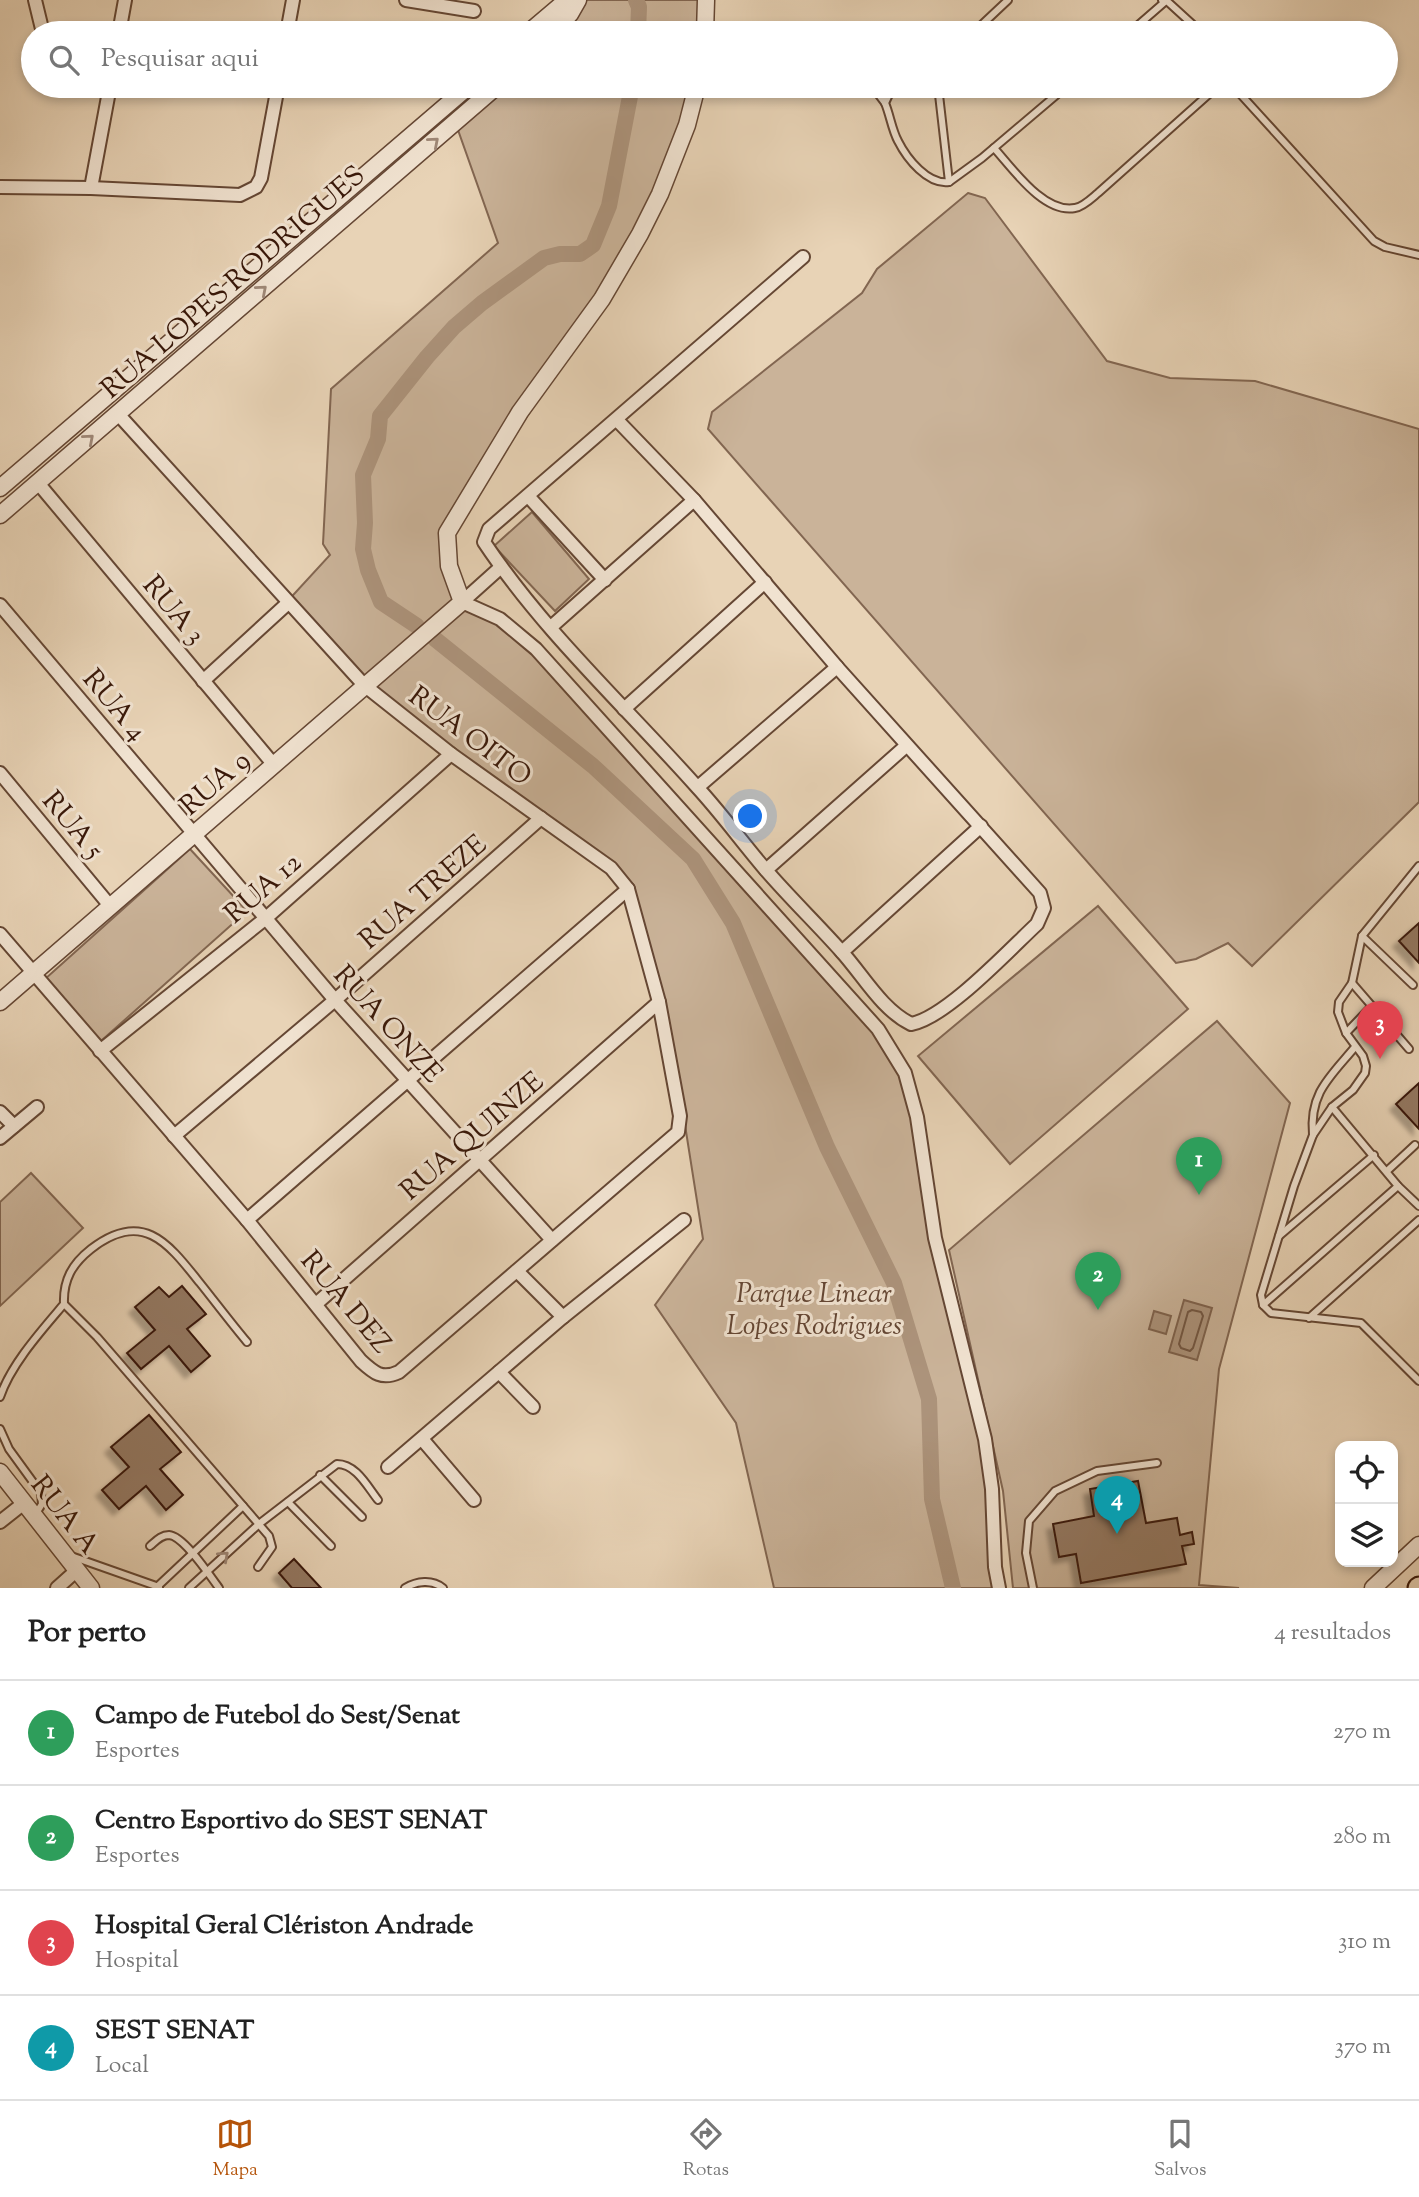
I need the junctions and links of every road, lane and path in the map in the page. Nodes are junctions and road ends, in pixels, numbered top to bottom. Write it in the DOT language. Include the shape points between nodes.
graph roads {
  1 [pos="35,0"];
  2 [pos="125,0"];
  3 [pos="293,0"];
  4 [pos="406,0"];
  5 [pos="567,0"];
  6 [pos="578,0"];
  7 [pos="706,0"];
  8 [pos="1008,0"];
  9 [pos="1166,0"];
  10 [pos="474,11"];
  11 [pos="41,21"];
  12 [pos="121,21"];
  13 [pos="289,21"];
  14 [pos="542,21"];
  15 [pos="564,21"];
  16 [pos="705,21"];
  17 [pos="986,21"];
  18 [pos="1142,21"];
  19 [pos="1189,21"];
  20 [pos="108,98"];
  21 [pos="276,98"];
  22 [pos="455,98"];
  23 [pos="483,98"];
  24 [pos="694,98"];
  25 [pos="881,98"];
  26 [pos="887,98"];
  27 [pos="939,98"];
  28 [pos="1053,98"];
  29 [pos="1205,98"];
  30 [pos="1244,98"];
  31 [pos="885,103"];
  32 [pos="993,148"];
  33 [pos="949,182"];
  34 [pos="0,187"];
  35 [pos="91,188"];
  36 [pos="1419,255"];
  37 [pos="803,257"];
  38 [pos="204,314"];
  39 [pos="217,329"];
  40 [pos="118,414"];
  41 [pos="617,419"];
  42 [pos="46,449"];
  43 [pos="60,464"];
  44 [pos="38,483"];
  45 [pos="0,488"];
  46 [pos="528,496"];
  47 [pos="694,500"];
  48 [pos="0,515"];
  49 [pos="501,567"];
  50 [pos="605,580"];
  51 [pos="765,582"];
  52 [pos="462,602"];
  53 [pos="288,603"];
  54 [pos="0,605"];
  55 [pos="551,627"];
  56 [pos="837,667"];
  57 [pos="203,681"];
  58 [pos="365,685"];
  59 [pos="624,709"];
  60 [pos="906,746"];
  61 [pos="451,754"];
  62 [pos="274,765"];
  63 [pos="0,773"];
  64 [pos="698,788"];
  65 [pos="541,818"];
  66 [pos="981,826"];
  67 [pos="194,834"];
  68 [pos="1419,866"];
  69 [pos="766,870"];
  70 [pos="628,889"];
  71 [pos="111,907"];
  72 [pos="266,918"];
  73 [pos="0,934"];
  74 [pos="1362,936"];
  75 [pos="842,952"];
  76 [pos="34,972"];
  77 [pos="1352,983"];
  78 [pos="1413,985"];
  79 [pos="335,1000"];
  80 [pos="0,1002"];
  81 [pos="659,1002"];
  82 [pos="1372,1006"];
  83 [pos="1346,1033"];
  84 [pos="1355,1047"];
  85 [pos="1409,1049"];
  86 [pos="100,1051"];
  87 [pos="406,1080"];
  88 [pos="37,1107"];
  89 [pos="1332,1107"];
  90 [pos="0,1112"];
  91 [pos="14,1126"];
  92 [pos="1313,1135"];
  93 [pos="174,1136"];
  94 [pos="0,1138"];
  95 [pos="669,1141"];
  96 [pos="1415,1145"];
  97 [pos="1374,1154"];
  98 [pos="481,1159"];
  99 [pos="1387,1171"];
  100 [pos="1398,1186"];
  101 [pos="1419,1194"];
  102 [pos="1413,1200"];
  103 [pos="1419,1206"];
  104 [pos="247,1220"];
  105 [pos="684,1220"];
  106 [pos="1419,1220"];
  107 [pos="1277,1237"];
  108 [pos="552,1240"];
  109 [pos="517,1271"];
  110 [pos="64,1304"];
  111 [pos="316,1304"];
  112 [pos="1263,1305"];
  113 [pos="563,1317"];
  114 [pos="1309,1318"];
  115 [pos="247,1342"];
  116 [pos="499,1372"];
  117 [pos="1419,1381"];
  118 [pos="0,1397"];
  119 [pos="533,1408"];
  120 [pos="0,1429"];
  121 [pos="422,1439"];
  122 [pos="1157,1463"];
  123 [pos="388,1467"];
  124 [pos="0,1472"];
  125 [pos="320,1475"];
  126 [pos="378,1500"];
  127 [pos="474,1500"];
  128 [pos="288,1502"];
  129 [pos="23,1503"];
  130 [pos="243,1506"];
  131 [pos="34,1517"];
  132 [pos="362,1517"];
  133 [pos="0,1522"];
  134 [pos="259,1524"];
  135 [pos="1419,1545"];
  136 [pos="150,1546"];
  137 [pos="331,1546"];
  138 [pos="62,1553"];
  139 [pos="192,1554"];
  140 [pos="258,1567"];
  141 [pos="76,1571"];
  142 [pos="206,1572"];
  143 [pos="159,1587"];
  144 [pos="216,1587"];
  145 [pos="57,1588"];
  146 [pos="91,1588"];
  147 [pos="188,1588"];
  148 [pos="405,1588"];
  149 [pos="443,1588"];
  150 [pos="999,1588"];
  151 [pos="1033,1588"];
  152 [pos="1373,1588"];
  1 -- 11 [label="street"];
  2 -- 12 [label="street"];
  3 -- 13 [label="street"];
  4 -- 10 [label="street"];
  5 -- 14 [label="street"];
  6 -- 15 [label="street"];
  7 -- 16 [label="street"];
  8 -- 17 [label="lane"];
  9 -- 18 [label="lane"];
  9 -- 19 [label="lane"];
  20 -- 35 [label="street"];
  21 -- 35 [label="street" via="261,178 256,187 240,195"];
  22 -- 38 [label="street, RUA LOPES RODRIGUES"];
  39 -- 23 [label="street, RUA LOPES RODRIGUES, one-way"];
  24 -- 52 [label="street" via="660,194 640,234 602,299 520,412 447,533 449,566"];
  25 -- 31 [label="lane"];
  26 -- 31 [label="lane"];
  27 -- 33 [label="lane"];
  28 -- 32 [label="lane"];
  29 -- 32 [label="lane" via="1077,208 1057,208 1043,201"];
  30 -- 36 [label="lane" via="1374,241"];
  31 -- 33 [label="lane" via="906,155 928,177"];
  32 -- 33 [label="lane"];
  34 -- 35 [label="street"];
  37 -- 41 [label="street"];
  38 -- 39 [label="street"];
  38 -- 42 [label="street, RUA LOPES RODRIGUES"];
  39 -- 40 [label="street, RUA LOPES RODRIGUES"];
  43 -- 40 [label="street, RUA LOPES RODRIGUES, one-way"];
  40 -- 53 [label="street, RUA OITO"];
  41 -- 46 [label="street"];
  41 -- 47 [label="street"];
  42 -- 43 [label="street"];
  42 -- 45 [label="street, RUA LOPES RODRIGUES"];
  43 -- 44 [label="street, RUA LOPES RODRIGUES"];
  44 -- 48 [label="street, RUA LOPES RODRIGUES"];
  44 -- 57 [label="street, RUA 3"];
  46 -- 49 [label="street" via="485,534 484,541"];
  46 -- 50 [label="street"];
  47 -- 50 [label="street"];
  47 -- 51 [label="street"];
  49 -- 52 [label="street"];
  49 -- 55 [label="street"];
  50 -- 55 [label="street"];
  51 -- 56 [label="street"];
  51 -- 59 [label="street"];
  52 -- 58 [label="street, RUA 9"];
  52 -- 150 [label="street" via="500,620 536,649 878,1029 905,1073 917,1117 935,1238 985,1439"];
  53 -- 57 [label="street"];
  53 -- 58 [label="street, RUA OITO"];
  54 -- 67 [label="street, RUA 4"];
  55 -- 59 [label="street"];
  56 -- 60 [label="street"];
  56 -- 64 [label="street"];
  57 -- 62 [label="street, RUA 3"];
  58 -- 61 [label="street, RUA OITO"];
  58 -- 62 [label="street, RUA 9"];
  59 -- 64 [label="street"];
  60 -- 66 [label="street"];
  60 -- 69 [label="street"];
  61 -- 65 [label="street, RUA OITO"];
  61 -- 72 [label="street, RUA 12"];
  62 -- 67 [label="street, RUA 9"];
  63 -- 71 [label="street, RUA 5"];
  64 -- 69 [label="street"];
  65 -- 70 [label="street, RUA OITO" via="611,867"];
  65 -- 79 [label="street, RUA TREZE"];
  66 -- 75 [label="street"];
  66 -- 75 [label="street" via="1035,886 1044,908 1037,924 961,994 911,1024 890,1009"];
  67 -- 71 [label="street, RUA 9"];
  67 -- 72 [label="street, RUA ONZE"];
  68 -- 74 [label="lane"];
  69 -- 75 [label="street"];
  70 -- 81 [label="street, RUA OITO"];
  70 -- 87 [label="street"];
  71 -- 76 [label="street, RUA 9"];
  72 -- 79 [label="street, RUA ONZE"];
  72 -- 86 [label="street, RUA 12"];
  73 -- 76 [label="street, RUA DEZ"];
  74 -- 77 [label="lane"];
  74 -- 78 [label="lane"];
  76 -- 80 [label="street, RUA 9"];
  76 -- 86 [label="street, RUA DEZ"];
  77 -- 82 [label="lane"];
  77 -- 83 [label="lane" via="1339,1002"];
  79 -- 87 [label="street, RUA ONZE"];
  79 -- 93 [label="street, RUA TREZE"];
  81 -- 95 [label="street, RUA OITO" via="680,1116 678,1132"];
  81 -- 98 [label="street, RUA QUINZE"];
  82 -- 83 [label="lane"];
  82 -- 85 [label="lane"];
  83 -- 84 [label="lane"];
  84 -- 89 [label="lane" via="1363,1056 1365,1073"];
  84 -- 92 [label="lane" via="1320,1091 1311,1114"];
  86 -- 93 [label="street, RUA DEZ"];
  87 -- 98 [label="street, RUA ONZE"];
  87 -- 104 [label="street"];
  88 -- 91 [label="street"];
  89 -- 92 [label="lane"];
  89 -- 97 [label="lane"];
  90 -- 91 [label="street"];
  91 -- 94 [label="street"];
  92 -- 107 [label="lane"];
  93 -- 104 [label="street, RUA DEZ"];
  95 -- 108 [label="street, RUA DEZ"];
  96 -- 99 [label="lane"];
  97 -- 99 [label="lane"];
  97 -- 107 [label="lane"];
  98 -- 108 [label="street, RUA ONZE"];
  98 -- 111 [label="street, RUA QUINZE"];
  99 -- 100 [label="lane"];
  100 -- 102 [label="lane"];
  100 -- 112 [label="lane"];
  101 -- 102 [label="lane"];
  102 -- 103 [label="lane"];
  104 -- 111 [label="street, RUA DEZ"];
  105 -- 113 [label="street"];
  106 -- 114 [label="lane"];
  107 -- 112 [label="lane" via="1261,1295"];
  108 -- 109 [label="street, RUA DEZ"];
  109 -- 111 [label="street, RUA DEZ" via="399,1372 383,1377 361,1361"];
  109 -- 113 [label="street"];
  110 -- 115 [label="lane" via="69,1272 81,1257 115,1235 147,1233 171,1247"];
  110 -- 118 [label="lane" via="5,1383"];
  110 -- 130 [label="lane"];
  112 -- 114 [label="lane" via="1271,1313"];
  113 -- 116 [label="street"];
  114 -- 117 [label="lane" via="1361,1323"];
  116 -- 119 [label="street"];
  116 -- 121 [label="street"];
  120 -- 131 [label="lane" via="41,1493 42,1504"];
  121 -- 123 [label="street"];
  121 -- 127 [label="street"];
  122 -- 151 [label="lane" via="1097,1471 1055,1491 1030,1521 1026,1553"];
  124 -- 129 [label="street, RUA A"];
  125 -- 126 [label="lane" via="345,1464"];
  125 -- 128 [label="lane"];
  125 -- 132 [label="lane"];
  128 -- 134 [label="lane"];
  128 -- 137 [label="lane"];
  129 -- 131 [label="street, RUA A"];
  129 -- 133 [label="street"];
  130 -- 134 [label="lane"];
  130 -- 139 [label="lane"];
  131 -- 138 [label="street, RUA A"];
  134 -- 140 [label="lane" via="272,1547"];
  142 -- 134 [label="lane, one-way"];
  135 -- 152 [label="street"];
  136 -- 139 [label="lane" via="172,1535"];
  138 -- 141 [label="street, RUA A"];
  138 -- 143 [label="lane"];
  139 -- 142 [label="lane"];
  139 -- 143 [label="lane"];
  141 -- 145 [label="street"];
  141 -- 146 [label="street, RUA A"];
  142 -- 144 [label="lane"];
  142 -- 147 [label="lane"];
  148 -- 149 [label="lane" via="423,1581"];
}
